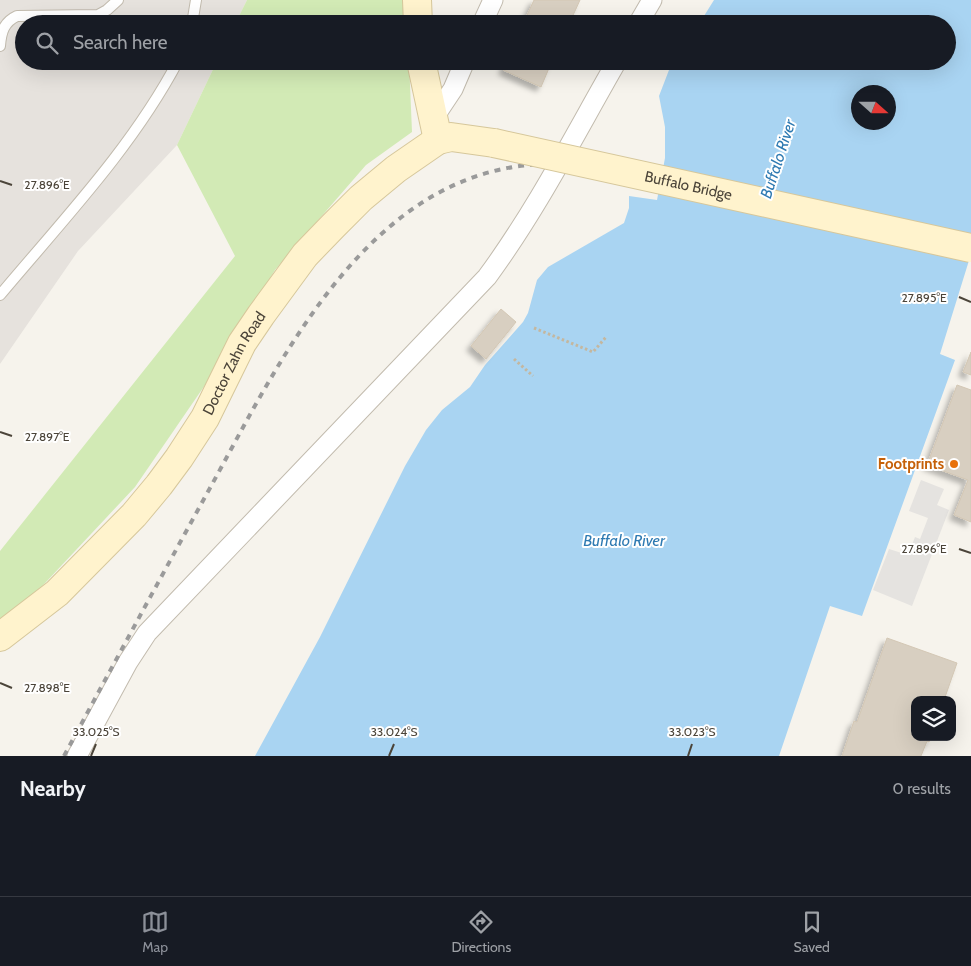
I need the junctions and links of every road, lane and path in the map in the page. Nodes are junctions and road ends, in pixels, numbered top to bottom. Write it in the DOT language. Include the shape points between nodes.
graph roads {
  1 [pos="118,0"];
  2 [pos="196,0"];
  3 [pos="417,0"];
  4 [pos="493,0"];
  5 [pos="652,0"];
  6 [pos="98,15"];
  7 [pos="194,15"];
  8 [pos="418,15"];
  9 [pos="486,15"];
  10 [pos="643,15"];
  11 [pos="15,17"];
  12 [pos="0,46"];
  13 [pos="173,70"];
  14 [pos="424,70"];
  15 [pos="462,70"];
  16 [pos="612,70"];
  17 [pos="435,129"];
  18 [pos="494,143"];
  19 [pos="971,248"];
  20 [pos="0,296"];
  21 [pos="534,328"];
  22 [pos="607,336"];
  23 [pos="514,359"];
  24 [pos="533,376"];
  25 [pos="0,638"];
  26 [pos="77,756"];
  1 -- 6 [label="lane"];
  2 -- 7 [label="lane"];
  3 -- 8 [label="street"];
  4 -- 9 [label="street"];
  5 -- 10 [label="street"];
  11 -- 12 [label="lane" via="8,20 1,32"];
  13 -- 20 [label="lane" via="143,121"];
  14 -- 17 [label="street"];
  15 -- 17 [label="street"];
  16 -- 26 [label="street" via="546,188 487,277 147,633"];
  17 -- 18 [label="street, Doctor Zahn Road" via="451,137"];
  17 -- 25 [label="street, Doctor Zahn Road" via="409,159 361,198 305,255 242,343 205,418 179,458 134,515 56,593"];
  18 -- 19 [label="street, Buffalo Bridge, bridge"];
  21 -- 22 [label="path" via="593,352"];
  23 -- 24 [label="path"];
}
